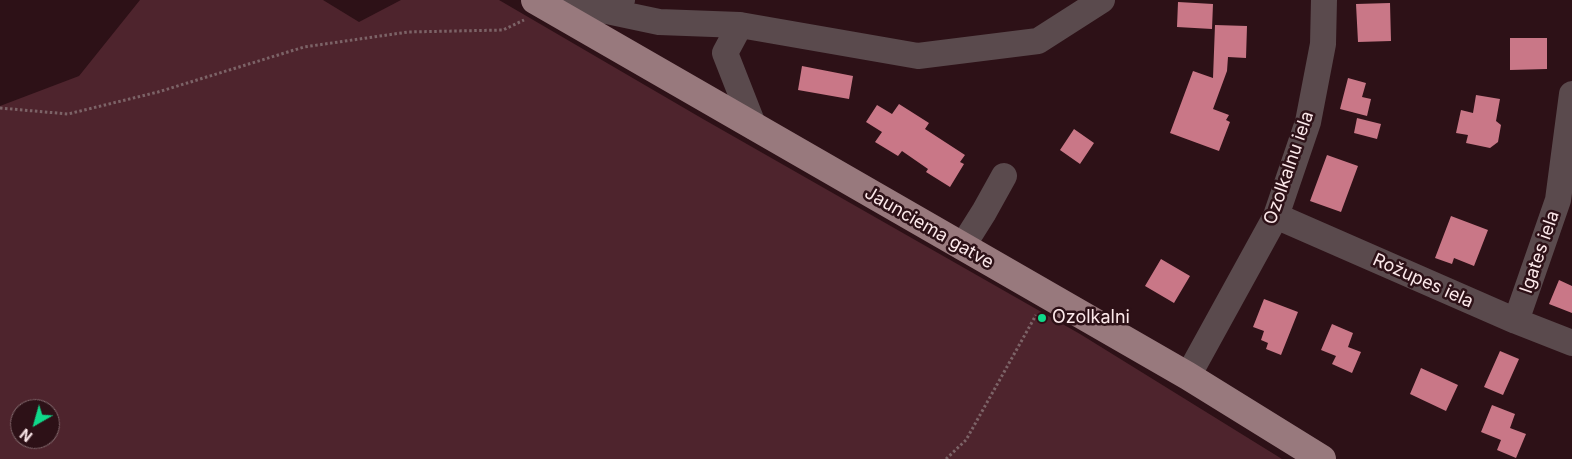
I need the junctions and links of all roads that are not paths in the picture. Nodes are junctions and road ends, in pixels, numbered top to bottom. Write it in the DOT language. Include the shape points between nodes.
graph roads {
  1 [pos="1102,0"];
  2 [pos="1324,0"];
  3 [pos="541,4"];
  4 [pos="612,4"];
  5 [pos="740,26"];
  6 [pos="1572,94"];
  7 [pos="754,127"];
  8 [pos="1004,176"];
  9 [pos="1276,216"];
  10 [pos="962,247"];
  11 [pos="1516,321"];
  12 [pos="1572,343"];
  13 [pos="1188,376"];
  14 [pos="1322,459"];
  1 -- 5 [label="street" via="1038,41 918,56"];
  2 -- 9 [label="street, Ozolkalnu iela" via="1323,44 1308,122"];
  3 -- 4 [label="street"];
  3 -- 7 [label="main road, Jaunciema gatve"];
  4 -- 5 [label="street" via="659,22"];
  5 -- 7 [label="street" via="725,53"];
  6 -- 11 [label="street, Igates iela" via="1558,200"];
  7 -- 10 [label="main road, Jaunciema gatve"];
  8 -- 10 [label="street"];
  9 -- 11 [label="street, Rožupes iela"];
  9 -- 13 [label="street, Ozolkalnu iela"];
  10 -- 13 [label="main road, Jaunciema gatve"];
  11 -- 12 [label="street, Rožupes iela"];
  13 -- 14 [label="main road, Jaunciema gatve"];
}
